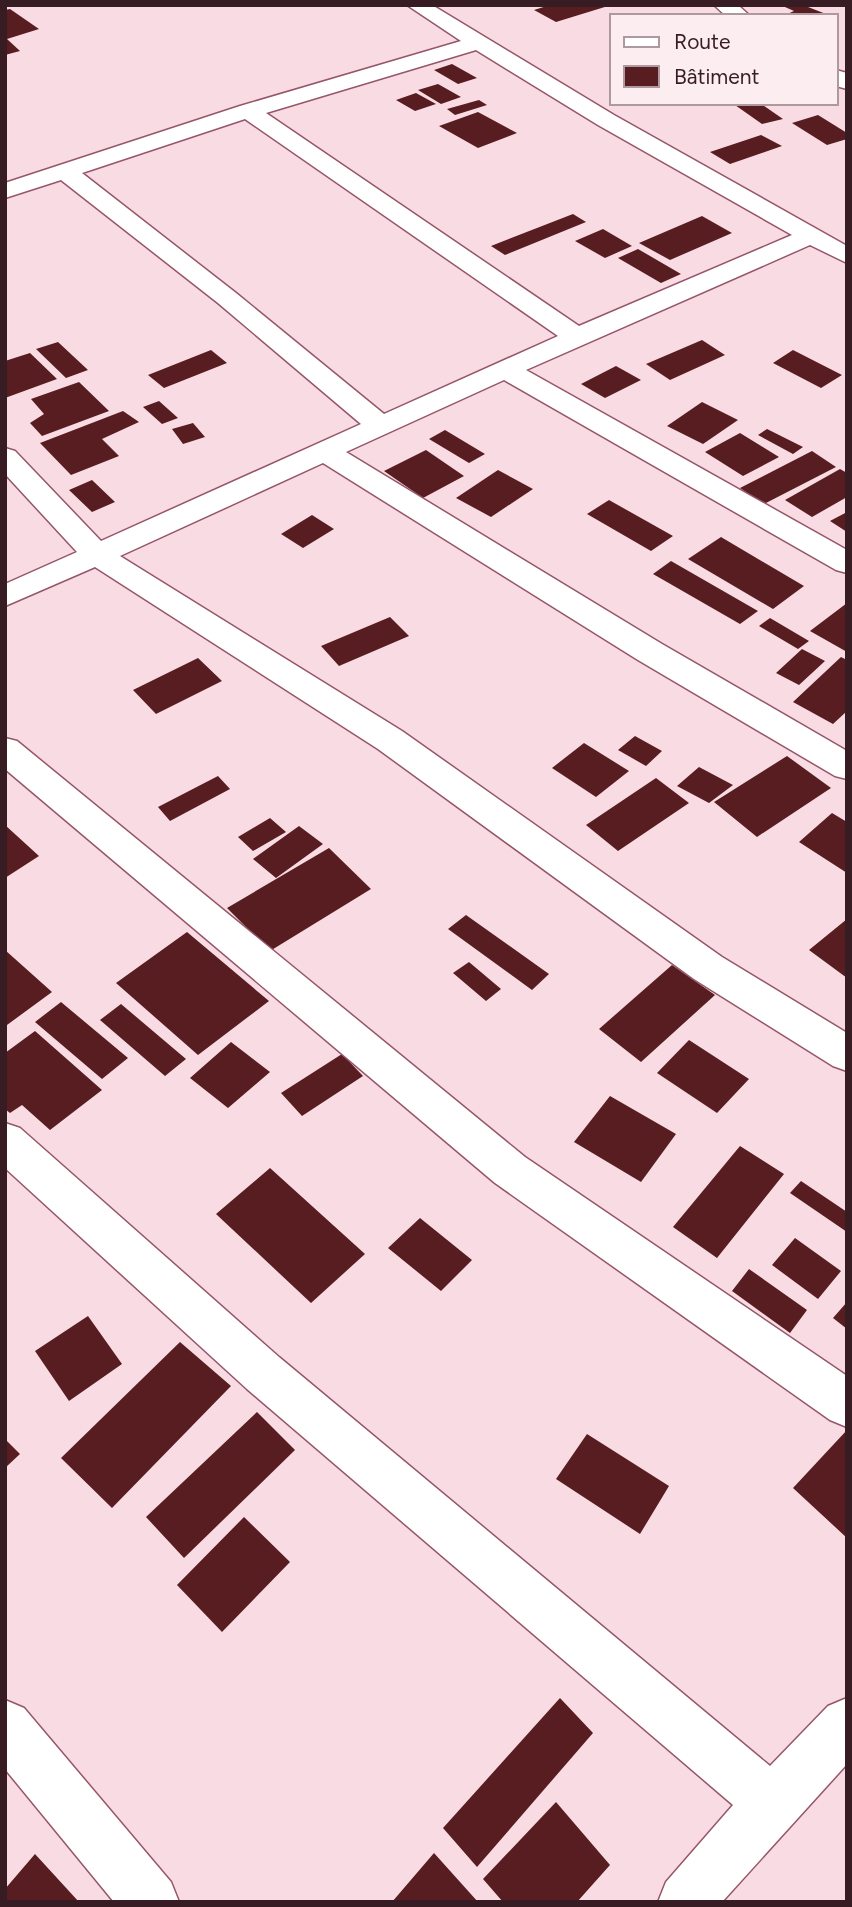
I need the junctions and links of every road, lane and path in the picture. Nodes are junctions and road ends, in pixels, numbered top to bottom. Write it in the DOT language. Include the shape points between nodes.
graph roads {
  1 [pos="432,8"];
  2 [pos="478,41"];
  3 [pos="248,111"];
  4 [pos="64,172"];
  5 [pos="5,191"];
  6 [pos="813,236"];
  7 [pos="847,256"];
  8 [pos="577,337"];
  9 [pos="506,370"];
  10 [pos="381,426"];
  11 [pos="324,451"];
  12 [pos="5,457"];
  13 [pos="96,554"];
  14 [pos="847,563"];
  15 [pos="5,596"];
  16 [pos="5,750"];
  17 [pos="847,767"];
  18 [pos="847,1054"];
  19 [pos="5,1141"];
  20 [pos="847,1404"];
  21 [pos="847,1725"];
  22 [pos="5,1727"];
  23 [pos="771,1802"];
  24 [pos="151,1902"];
  25 [pos="686,1902"];
  1 -- 2 [label="street"];
  2 -- 3 [label="street"];
  2 -- 6 [label="street" via="606,120"];
  3 -- 4 [label="street"];
  3 -- 8 [label="street"];
  4 -- 5 [label="street"];
  4 -- 10 [label="street" via="227,298"];
  6 -- 7 [label="street"];
  6 -- 8 [label="street"];
  8 -- 9 [label="street"];
  9 -- 10 [label="street"];
  9 -- 14 [label="street"];
  10 -- 11 [label="street"];
  11 -- 13 [label="street"];
  11 -- 17 [label="street"];
  12 -- 13 [label="street"];
  13 -- 15 [label="street"];
  13 -- 18 [label="street" via="390,740 708,968"];
  16 -- 20 [label="street" via="510,1170"];
  19 -- 23 [label="street" via="263,1373"];
  21 -- 23 [label="street"];
  22 -- 24 [label="street"];
  23 -- 25 [label="street"];
}
